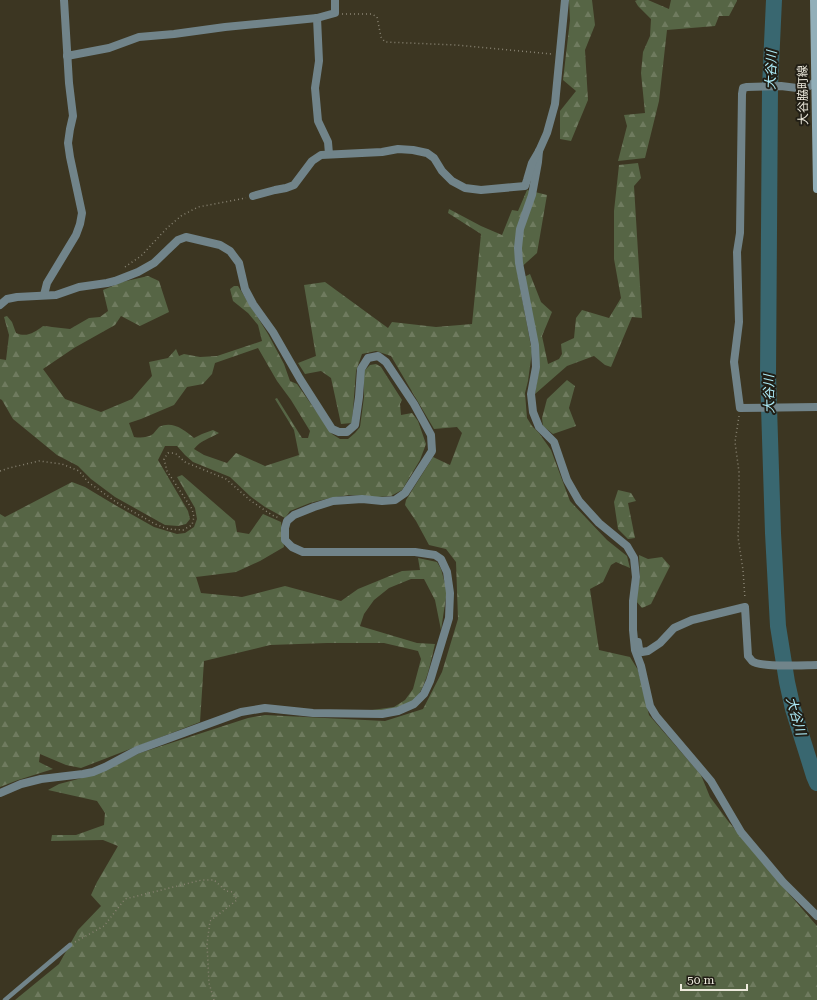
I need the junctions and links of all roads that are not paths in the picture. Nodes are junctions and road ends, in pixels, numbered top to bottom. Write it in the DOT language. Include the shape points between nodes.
graph roads {
  1 [pos="64,0"];
  2 [pos="335,0"];
  3 [pos="565,0"];
  4 [pos="814,0"];
  5 [pos="318,18"];
  6 [pos="67,56"];
  7 [pos="816,68"];
  8 [pos="816,83"];
  9 [pos="539,151"];
  10 [pos="329,154"];
  11 [pos="817,190"];
  12 [pos="253,196"];
  13 [pos="44,295"];
  14 [pos="0,305"];
  15 [pos="817,407"];
  16 [pos="633,630"];
  17 [pos="817,665"];
  18 [pos="0,793"];
  19 [pos="817,916"];
  20 [pos="70,945"];
  21 [pos="5,1000"];
  1 -- 6 [label="street"];
  2 -- 5 [label="street" via="335,14"];
  3 -- 9 [label="street" via="555,104"];
  4 -- 7 [label="main road, 大谷脇町線"];
  5 -- 6 [label="street" via="140,36 109,48"];
  5 -- 10 [label="street" via="319,61 315,88 318,121 328,142"];
  6 -- 13 [label="street" via="73,116 68,143 82,213 76,234 47,283"];
  7 -- 8 [label="main road, 大谷脇町線"];
  8 -- 11 [label="main road, 大谷脇町線"];
  8 -- 15 [label="street" via="806,88 743,88 740,232 737,252 738,322 734,362 740,408"];
  9 -- 10 [label="street" via="532,162 525,186 481,190 465,188 452,182 434,158 427,153 398,149"];
  9 -- 16 [label="street" via="532,195 520,229 518,248 535,345 536,367 531,394 533,412 539,428 554,442 567,480 579,501 599,523 627,546 634,558 636,578"];
  10 -- 12 [label="street" via="321,155 312,161 294,185"];
  13 -- 14 [label="street" via="7,299"];
  13 -- 18 [label="street" via="56,295 79,287 107,284 138,272 154,263 178,240 186,237 220,245 230,251 239,263 245,289 253,304 332,429 347,432 355,425 361,369 368,358 378,356 386,362 431,435 432,450 405,493 394,500 333,501 314,507 294,515 287,521 286,540 292,547 303,552 415,552 435,555 441,559 447,572 450,593 449,618 424,694 414,704 398,712 313,713 265,708 241,712 137,750 94,772 41,779"];
  16 -- 17 [label="street" via="638,635 639,648 642,652 648,651 674,628 692,620 745,607 748,656 752,661 774,665"];
  16 -- 19 [label="street" via="635,650 650,706 656,716 711,781 741,832 783,882"];
  20 -- 21 [label="lane"];
}
